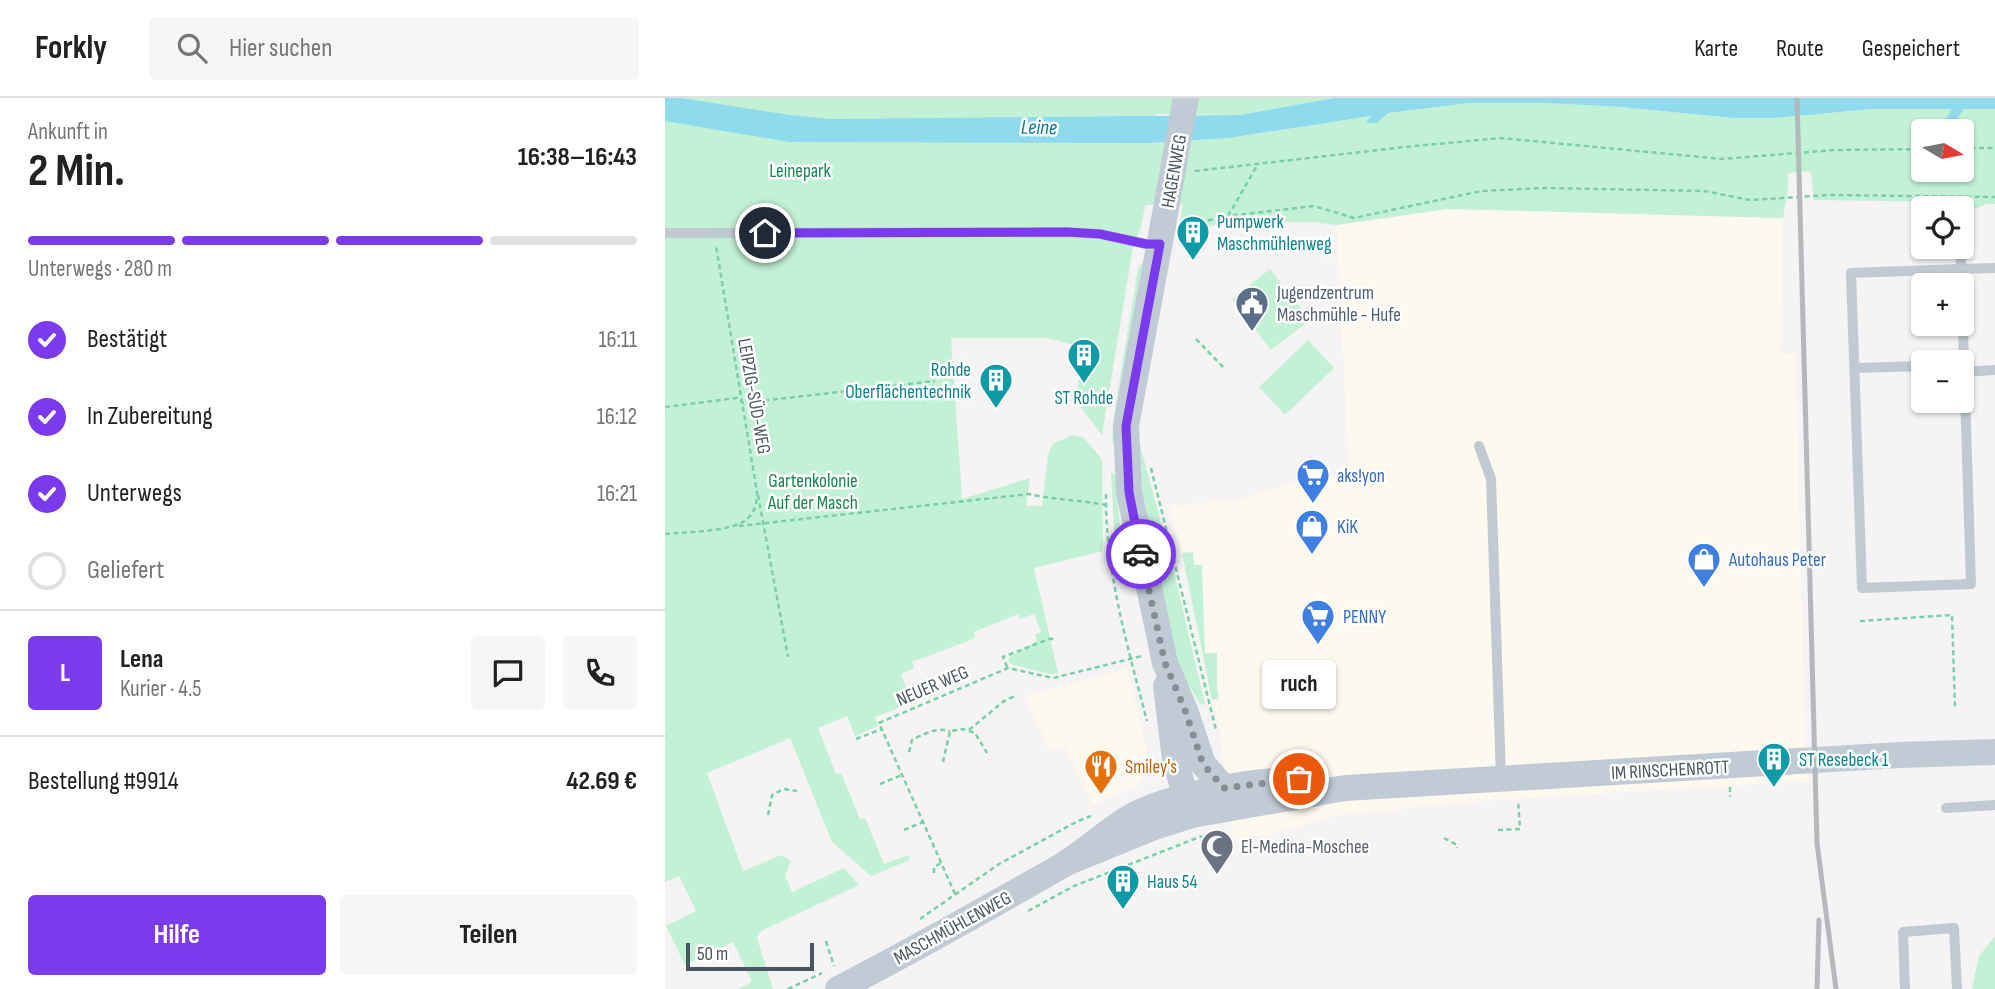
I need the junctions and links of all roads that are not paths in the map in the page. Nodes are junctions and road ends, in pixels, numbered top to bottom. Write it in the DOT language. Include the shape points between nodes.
graph roads {
  1 [pos="1187,98"];
  2 [pos="665,233"];
  3 [pos="1161,235"];
  4 [pos="1961,259"];
  5 [pos="1995,268"];
  6 [pos="1961,269"];
  7 [pos="1961,273"];
  8 [pos="1911,366"];
  9 [pos="1855,368"];
  10 [pos="1974,368"];
  11 [pos="1995,370"];
  12 [pos="1965,413"];
  13 [pos="1479,446"];
  14 [pos="1163,656"];
  15 [pos="1995,752"];
  16 [pos="1509,786"];
  17 [pos="1231,797"];
  18 [pos="1995,805"];
  19 [pos="1188,806"];
  20 [pos="1945,808"];
  21 [pos="836,978"];
  22 [pos="1905,989"];
  23 [pos="1957,989"];
  1 -- 3 [label="main road, HAGENWEG, bridge"];
  2 -- 3 [label="lane" via="1067,232 1146,244"];
  3 -- 14 [label="main road" via="1126,438 1129,492"];
  4 -- 6 [label="lane"];
  5 -- 6 [label="lane"];
  6 -- 7 [label="lane"];
  6 -- 9 [label="lane" via="1851,273"];
  8 -- 9 [label="lane"];
  9 -- 12 [label="lane" via="1862,587 1971,584"];
  10 -- 11 [label="lane"];
  13 -- 16 [label="lane" via="1491,479"];
  14 -- 17 [label="main road" via="1203,764"];
  14 -- 19 [label="main road" via="1175,759"];
  15 -- 16 [label="main road, IM RINSCHENROTT" via="1900,755"];
  16 -- 17 [label="main road, IM RINSCHENROTT" via="1345,788"];
  17 -- 19 [label="main road, MASCHMÜHLENWEG"];
  18 -- 20 [label="lane"];
  19 -- 21 [label="main road, MASCHMÜHLENWEG" via="1157,826 1066,863"];
  22 -- 23 [label="lane" via="1903,932 1954,928"];
}
